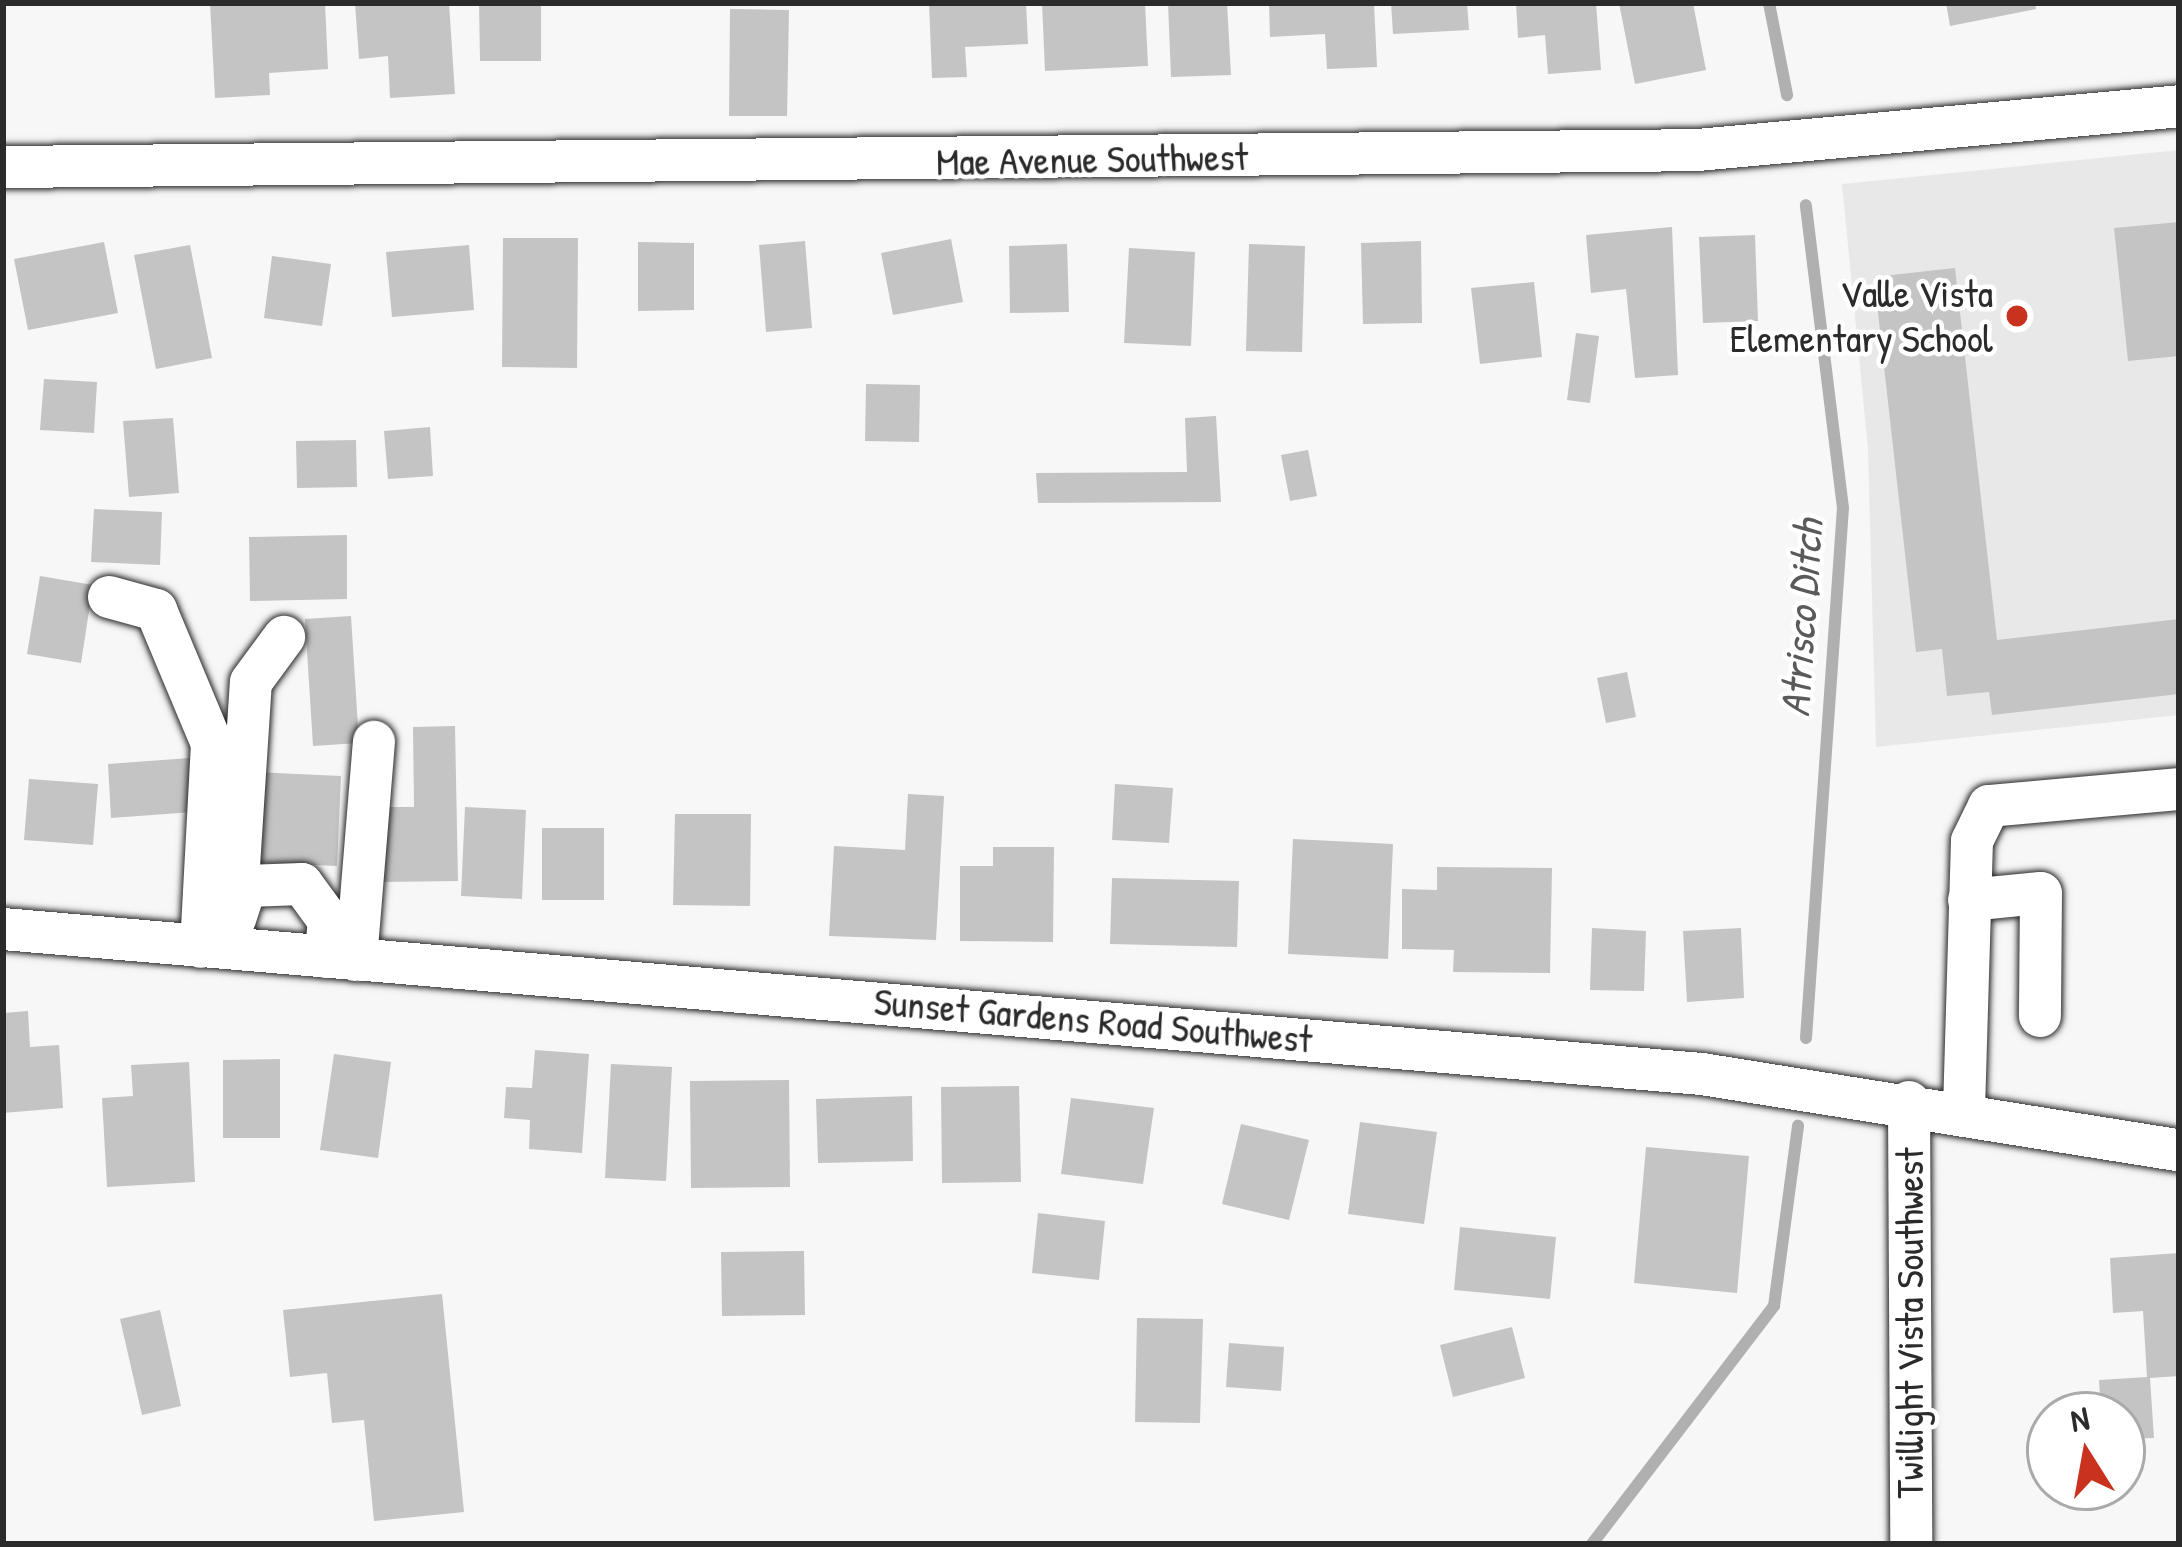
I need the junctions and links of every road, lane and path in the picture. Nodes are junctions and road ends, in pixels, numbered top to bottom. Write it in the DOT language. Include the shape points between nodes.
graph roads {
  1 [pos="2179,106"];
  2 [pos="3,167"];
  3 [pos="109,597"];
  4 [pos="284,637"];
  5 [pos="374,742"];
  6 [pos="2179,789"];
  7 [pos="237,898"];
  8 [pos="1969,900"];
  9 [pos="3,929"];
  10 [pos="216,948"];
  11 [pos="341,958"];
  12 [pos="2040,1016"];
  13 [pos="1897,1101"];
  14 [pos="1964,1110"];
  15 [pos="2179,1150"];
  16 [pos="1911,1544"];
  1 -- 2 [label="street, Mae Avenue Southwest" via="1698,150"];
  3 -- 10 [label="street" via="156,610 212,744"];
  4 -- 7 [label="street" via="251,682"];
  5 -- 11 [label="street"];
  6 -- 8 [label="street" via="1989,806 1972,841"];
  7 -- 10 [label="street"];
  7 -- 11 [label="street" via="261,882 302,884 329,920"];
  8 -- 12 [label="street" via="2041,893"];
  8 -- 14 [label="street"];
  9 -- 10 [label="street, Sunset Gardens Road Southwest"];
  10 -- 11 [label="street, Sunset Gardens Road Southwest"];
  11 -- 13 [label="street, Sunset Gardens Road Southwest" via="1702,1074"];
  13 -- 14 [label="street, Sunset Gardens Road Southwest"];
  13 -- 16 [label="street, Twillight Vista Southwest"];
  14 -- 15 [label="street, Sunset Gardens Road Southwest"];
}
